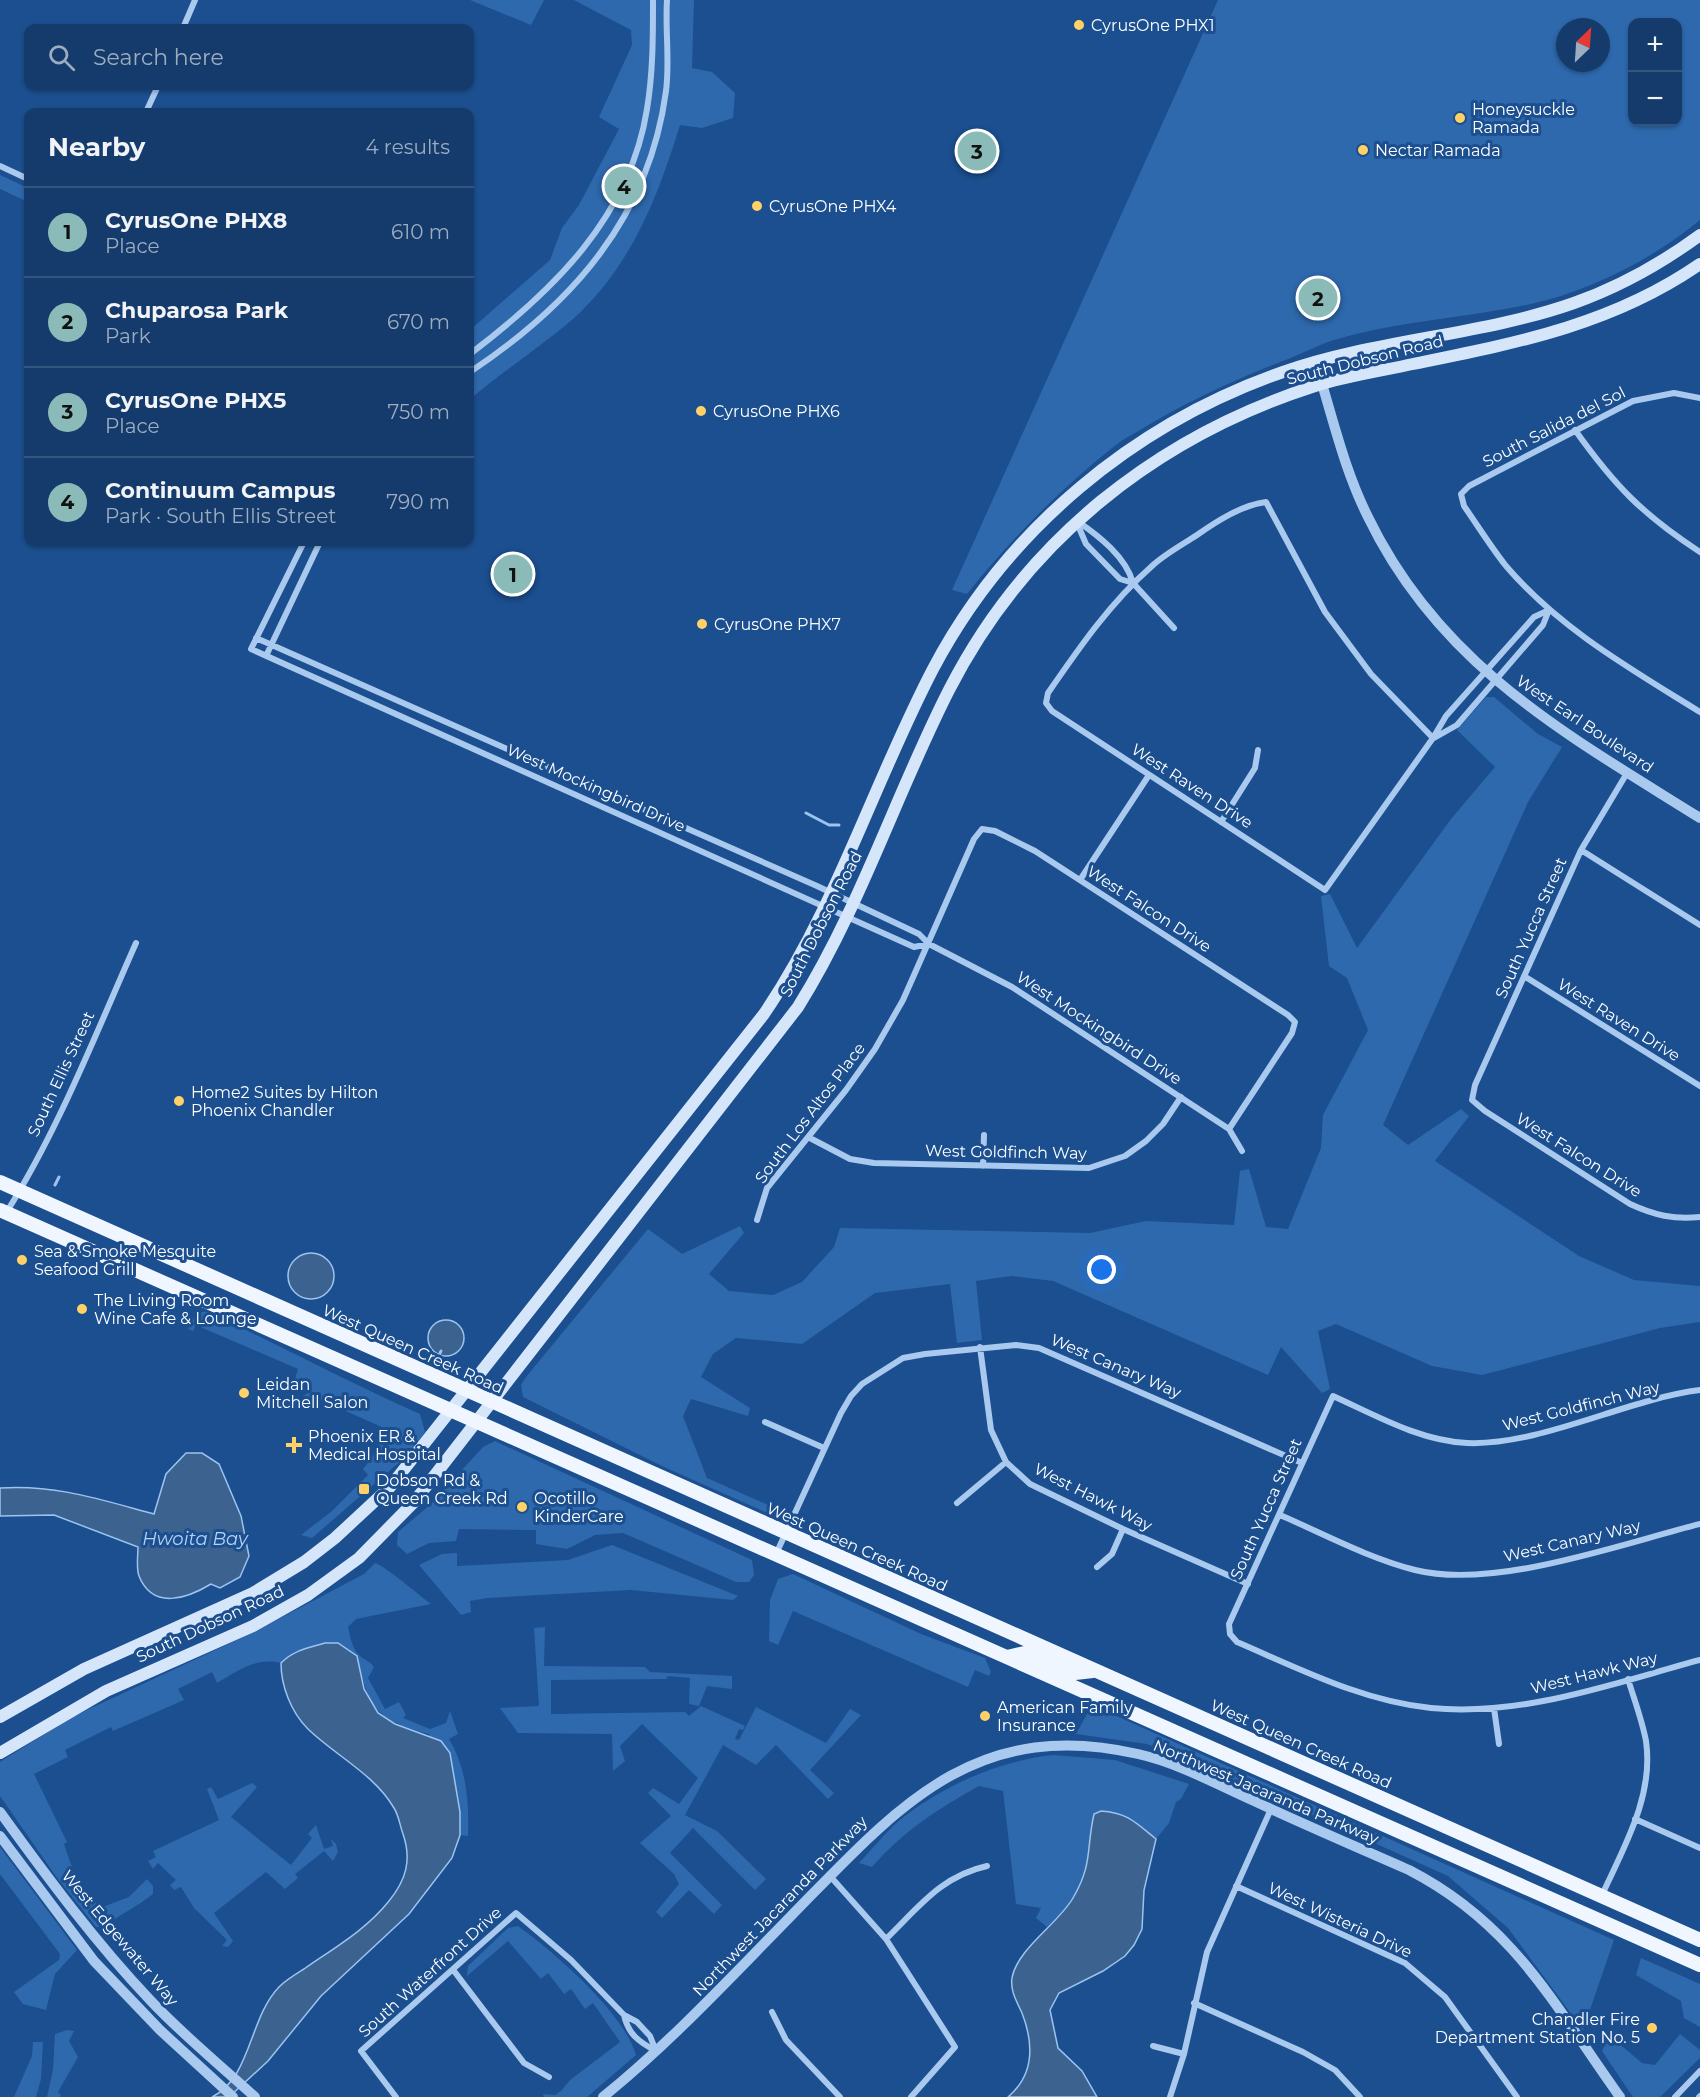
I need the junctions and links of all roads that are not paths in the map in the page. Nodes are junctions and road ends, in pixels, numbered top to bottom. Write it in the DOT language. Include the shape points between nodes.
graph roads {
  1 [pos="195,0"];
  2 [pos="653,0"];
  3 [pos="668,0"];
  4 [pos="185,24"];
  5 [pos="156,90"];
  6 [pos="148,108"];
  7 [pos="0,166"];
  8 [pos="24,177"];
  9 [pos="1700,234"];
  10 [pos="1700,264"];
  11 [pos="474,351"];
  12 [pos="1315,361"];
  13 [pos="474,369"];
  14 [pos="1322,384"];
  15 [pos="1700,398"];
  16 [pos="1575,430"];
  17 [pos="1076,520"];
  18 [pos="302,546"];
  19 [pos="318,546"];
  20 [pos="1700,552"];
  21 [pos="1133,583"];
  22 [pos="1549,610"];
  23 [pos="1174,628"];
  24 [pos="256,638"];
  25 [pos="271,645"];
  26 [pos="266,656"];
  27 [pos="1485,673"];
  28 [pos="1495,681"];
  29 [pos="1700,712"];
  30 [pos="1433,738"];
  31 [pos="1258,750"];
  32 [pos="520,754"];
  33 [pos="515,766"];
  34 [pos="1627,773"];
  35 [pos="1149,775"];
  36 [pos="1700,818"];
  37 [pos="1221,822"];
  38 [pos="982,829"];
  39 [pos="1581,850"];
  40 [pos="1080,880"];
  41 [pos="831,892"];
  42 [pos="852,903"];
  43 [pos="825,905"];
  44 [pos="846,915"];
  45 [pos="1700,925"];
  46 [pos="136,943"];
  47 [pos="929,944"];
  48 [pos="1524,976"];
  49 [pos="1700,1086"];
  50 [pos="1181,1097"];
  51 [pos="1472,1100"];
  52 [pos="1229,1129"];
  53 [pos="984,1135"];
  54 [pos="808,1137"];
  55 [pos="1242,1151"];
  56 [pos="983,1166"];
  57 [pos="0,1182"];
  58 [pos="20,1191"];
  59 [pos="3,1212"];
  60 [pos="1700,1217"];
  61 [pos="757,1220"];
  62 [pos="980,1347"];
  63 [pos="1700,1390"];
  64 [pos="467,1392"];
  65 [pos="1333,1396"];
  66 [pos="493,1402"];
  67 [pos="452,1410"];
  68 [pos="478,1421"];
  69 [pos="765,1422"];
  70 [pos="824,1448"];
  71 [pos="1006,1462"];
  72 [pos="1302,1463"];
  73 [pos="957,1503"];
  74 [pos="1280,1515"];
  75 [pos="1700,1524"];
  76 [pos="1123,1529"];
  77 [pos="786,1533"];
  78 [pos="776,1554"];
  79 [pos="1097,1567"];
  80 [pos="1248,1584"];
  81 [pos="1230,1634"];
  82 [pos="1007,1657"];
  83 [pos="1700,1660"];
  84 [pos="1096,1671"];
  85 [pos="1628,1679"];
  86 [pos="1494,1708"];
  87 [pos="0,1717"];
  88 [pos="1498,1744"];
  89 [pos="0,1753"];
  90 [pos="1271,1809"];
  91 [pos="0,1812"];
  92 [pos="1635,1819"];
  93 [pos="0,1836"];
  94 [pos="1700,1848"];
  95 [pos="987,1866"];
  96 [pos="830,1876"];
  97 [pos="1236,1886"];
  98 [pos="1602,1896"];
  99 [pos="885,1939"];
  100 [pos="1700,1940"];
  101 [pos="1700,1965"];
  102 [pos="454,1971"];
  103 [pos="1194,2003"];
  104 [pos="772,2012"];
  105 [pos="624,2015"];
  106 [pos="1153,2046"];
  107 [pos="656,2051"];
  108 [pos="1184,2054"];
  109 [pos="1700,2071"];
  110 [pos="549,2077"];
  111 [pos="251,2094"];
  112 [pos="233,2097"];
  113 [pos="396,2097"];
  114 [pos="603,2097"];
  115 [pos="840,2097"];
  116 [pos="911,2097"];
  117 [pos="1170,2097"];
  118 [pos="1360,2097"];
  119 [pos="1516,2097"];
  120 [pos="1620,2097"];
  121 [pos="1676,2097"];
  1 -- 4 [label="street"];
  2 -- 11 [label="street" via="647,112 615,202 599,231 574,262 538,298"];
  3 -- 13 [label="street" via="666,90 660,121 629,207 589,269 551,311"];
  5 -- 6 [label="street"];
  7 -- 8 [label="street"];
  9 -- 12 [label="main road, South Dobson Road" via="1636,275 1574,303"];
  10 -- 14 [label="main road, South Dobson Road" via="1657,291 1589,322 1508,344"];
  12 -- 14 [label="street, West Earl Boulevard"];
  12 -- 41 [label="main road, South Dobson Road" via="1259,380 1164,426 1066,499 1016,549 964,619 933,670"];
  14 -- 17 [label="main road, South Dobson Road" via="1257,406 1192,440 1133,476"];
  14 -- 27 [label="street, West Earl Boulevard" via="1349,474 1368,518 1401,575 1436,622"];
  15 -- 16 [label="street, South Salida del Sol" via="1674,393 1651,396 1632,401"];
  16 -- 20 [label="street" via="1608,477 1634,504"];
  16 -- 22 [label="street, South Salida del Sol" via="1468,486 1461,494 1464,506 1506,565"];
  17 -- 21 [label="street" via="1097,534 1129,570"];
  17 -- 21 [label="street" via="1086,543 1120,579"];
  17 -- 42 [label="main road, South Dobson Road" via="1034,565 975,644 934,721"];
  18 -- 24 [label="street"];
  19 -- 25 [label="street"];
  21 -- 23 [label="street"];
  21 -- 30 [label="street" via="1209,526 1252,503 1266,501 1326,612 1371,674"];
  21 -- 35 [label="street, West Raven Drive" via="1085,639 1048,693 1046,703 1052,711"];
  22 -- 27 [label="street" via="1534,617"];
  22 -- 28 [label="street" via="1543,625"];
  22 -- 29 [label="street" via="1600,650"];
  24 -- 25 [label="street, West Mockingbird Drive"];
  24 -- 26 [label="street, West Mockingbird Drive" via="251,649"];
  25 -- 26 [label="street"];
  25 -- 32 [label="street, West Mockingbird Drive"];
  26 -- 33 [label="street, West Mockingbird Drive"];
  27 -- 28 [label="street, West Earl Boulevard"];
  27 -- 30 [label="street" via="1446,716"];
  28 -- 30 [label="street" via="1457,725"];
  28 -- 34 [label="street, West Earl Boulevard"];
  30 -- 37 [label="street, West Raven Drive" via="1324,890"];
  31 -- 37 [label="street" via="1255,768"];
  32 -- 33 [label="street"];
  32 -- 41 [label="street, West Mockingbird Drive"];
  33 -- 43 [label="street, West Mockingbird Drive"];
  34 -- 36 [label="street, West Earl Boulevard"];
  34 -- 39 [label="street, South Yucca Street"];
  35 -- 37 [label="street, West Raven Drive"];
  35 -- 40 [label="street"];
  38 -- 40 [label="street, West Falcon Drive" via="995,831 1035,851"];
  38 -- 47 [label="street, South Los Altos Place" via="974,839"];
  39 -- 45 [label="street"];
  39 -- 48 [label="street, South Yucca Street"];
  40 -- 52 [label="street, West Falcon Drive" via="1294,1022 1292,1033"];
  41 -- 42 [label="street, West Mockingbird Drive"];
  41 -- 43 [label="main road, South Dobson Road"];
  42 -- 44 [label="main road, South Dobson Road"];
  42 -- 47 [label="street, West Mockingbird Drive" via="919,934"];
  43 -- 44 [label="street, West Mockingbird Drive"];
  43 -- 64 [label="main road, South Dobson Road" via="793,969 764,1014"];
  44 -- 47 [label="street, West Mockingbird Drive" via="914,946"];
  44 -- 66 [label="main road, South Dobson Road" via="810,989 784,1028"];
  46 -- 58 [label="street, South Ellis Street"];
  47 -- 50 [label="street, West Mockingbird Drive" via="1012,987"];
  47 -- 54 [label="street, South Los Altos Place" via="875,1049"];
  48 -- 49 [label="street, West Raven Drive"];
  48 -- 51 [label="street, South Yucca Street" via="1475,1085"];
  50 -- 52 [label="street, West Mockingbird Drive"];
  50 -- 56 [label="street, West Goldfinch Way" via="1146,1141 1109,1162 1075,1168"];
  51 -- 60 [label="street, West Falcon Drive" via="1630,1204 1679,1219"];
  52 -- 55 [label="street, West Mockingbird Drive"];
  53 -- 56 [label="street"];
  54 -- 56 [label="street, West Goldfinch Way" via="850,1159 874,1163"];
  54 -- 61 [label="street, South Los Altos Place" via="767,1188"];
  57 -- 58 [label="main road, West Queen Creek Road"];
  58 -- 59 [label="street, South Ellis Street"];
  58 -- 64 [label="main road, West Queen Creek Road"];
  59 -- 67 [label="main road"];
  62 -- 70 [label="street, West Canary Way" via="903,1358 881,1370 850,1395"];
  62 -- 71 [label="street, West Hawk Way" via="991,1430"];
  62 -- 72 [label="street, West Canary Way" via="1039,1348"];
  63 -- 65 [label="street, West Goldfinch Way" via="1512,1439 1467,1443 1418,1434"];
  64 -- 66 [label="main road, West Queen Creek Road"];
  64 -- 67 [label="main road, South Dobson Road"];
  65 -- 72 [label="street, South Yucca Street"];
  66 -- 68 [label="main road, South Dobson Road"];
  66 -- 77 [label="main road, West Queen Creek Road"];
  67 -- 68 [label="main road"];
  67 -- 87 [label="main road, South Dobson Road" via="390,1487 304,1562 243,1598 84,1669"];
  68 -- 78 [label="main road"];
  68 -- 89 [label="main road, South Dobson Road" via="386,1533 324,1584 253,1626 141,1674 70,1710"];
  69 -- 70 [label="street"];
  70 -- 77 [label="street, West Canary Way"];
  71 -- 73 [label="street"];
  71 -- 76 [label="street, West Hawk Way" via="1030,1484"];
  72 -- 74 [label="street, South Yucca Street"];
  74 -- 75 [label="street, West Canary Way" via="1381,1560 1417,1571 1473,1576 1528,1568"];
  74 -- 80 [label="street, South Yucca Street"];
  76 -- 79 [label="street" via="1112,1554"];
  76 -- 80 [label="street, West Hawk Way"];
  77 -- 78 [label="street, West Canary Way"];
  77 -- 84 [label="main road, West Queen Creek Road"];
  78 -- 82 [label="main road"];
  80 -- 81 [label="street, South Yucca Street" via="1229,1624"];
  81 -- 86 [label="street, West Hawk Way" via="1258,1652 1333,1684 1376,1697 1432,1708"];
  82 -- 84 [label="main road" via="1029,1652 1075,1673"];
  82 -- 101 [label="main road"];
  83 -- 85 [label="street, West Hawk Way"];
  84 -- 98 [label="main road, West Queen Creek Road"];
  85 -- 86 [label="street, West Hawk Way" via="1553,1699"];
  85 -- 92 [label="street" via="1646,1740 1645,1791"];
  86 -- 88 [label="street"];
  90 -- 96 [label="street, Northwest Jacaranda Parkway" via="1191,1772 1140,1754 1089,1747 1032,1749 977,1763 934,1784 890,1816"];
  90 -- 97 [label="street"];
  90 -- 120 [label="street, Northwest Jacaranda Parkway" via="1409,1870 1473,1909 1523,1960"];
  91 -- 111 [label="street, West Edgewater Way" via="121,1968 167,2017"];
  92 -- 94 [label="street"];
  92 -- 98 [label="street"];
  93 -- 112 [label="street, West Edgewater Way" via="101,1968 160,2030"];
  95 -- 99 [label="street" via="966,1870 945,1881"];
  96 -- 99 [label="street"];
  96 -- 107 [label="street, Northwest Jacaranda Parkway"];
  97 -- 103 [label="street" via="1207,1952"];
  97 -- 119 [label="street, West Wisteria Drive" via="1405,1964 1445,1996"];
  98 -- 100 [label="main road, West Queen Creek Road"];
  99 -- 116 [label="street" via="955,2047"];
  102 -- 105 [label="street, South Waterfront Drive" via="516,1913 571,1960"];
  102 -- 110 [label="street" via="524,2063"];
  102 -- 113 [label="street, South Waterfront Drive" via="361,2051"];
  103 -- 108 [label="street"];
  103 -- 118 [label="street" via="1335,2070"];
  104 -- 115 [label="street" via="786,2040"];
  105 -- 107 [label="street" via="650,2036"];
  105 -- 107 [label="street" via="626,2028 640,2043"];
  106 -- 108 [label="street"];
  107 -- 114 [label="street, Northwest Jacaranda Parkway"];
  108 -- 117 [label="street"];
  109 -- 121 [label="street"];
}
